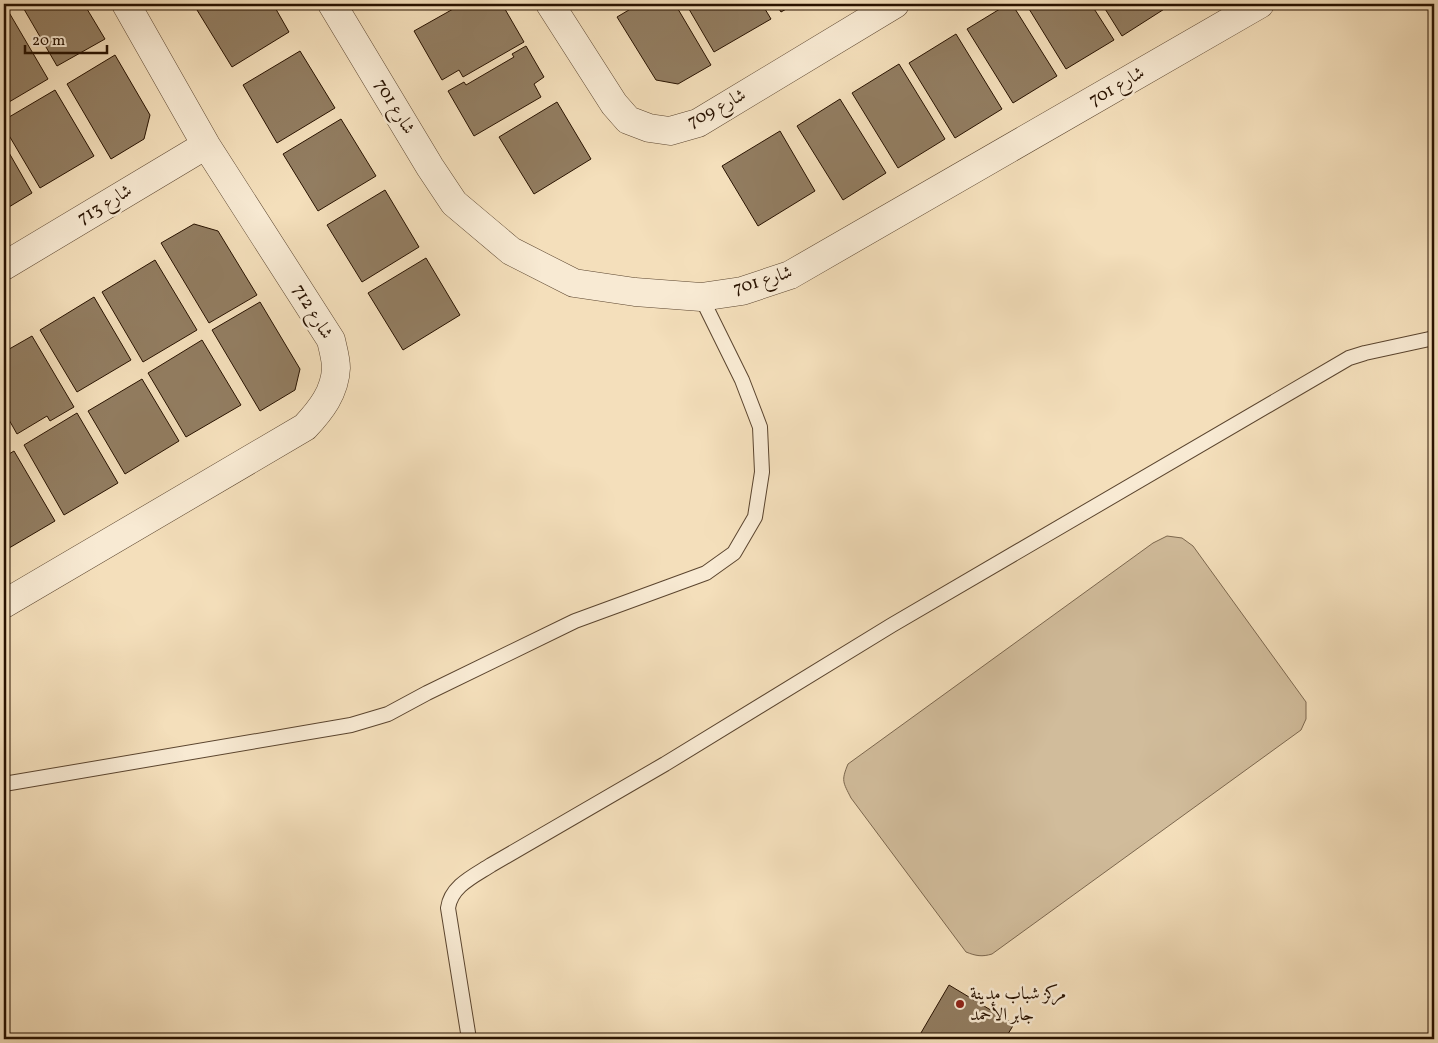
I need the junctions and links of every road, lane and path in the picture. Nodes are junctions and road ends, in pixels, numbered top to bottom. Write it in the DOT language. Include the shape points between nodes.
graph roads {
  1 [pos="126,4"];
  2 [pos="332,4"];
  3 [pos="550,4"];
  4 [pos="895,4"];
  5 [pos="1260,4"];
  6 [pos="206,145"];
  7 [pos="4,266"];
  8 [pos="701,297"];
  9 [pos="1434,338"];
  10 [pos="4,604"];
  11 [pos="4,784"];
  12 [pos="469,1039"];
  1 -- 6 [label="street, شارع 712"];
  2 -- 8 [label="street, شارع 701" via="454,203 511,251 574,283"];
  3 -- 4 [label="street, شارع 709" via="614,104 628,120 670,131 698,123"];
  5 -- 8 [label="street, شارع 701" via="790,275 742,290"];
  6 -- 7 [label="street, شارع 713"];
  6 -- 10 [label="street, شارع 712" via="331,340 336,367 333,388 322,410 305,427"];
  8 -- 11 [label="lane" via="742,380 760,427 762,472 755,517 734,553 706,573 575,621 388,714 351,724"];
  9 -- 12 [label="lane" via="1349,358 892,625 463,883 449,899 448,908"];
}
